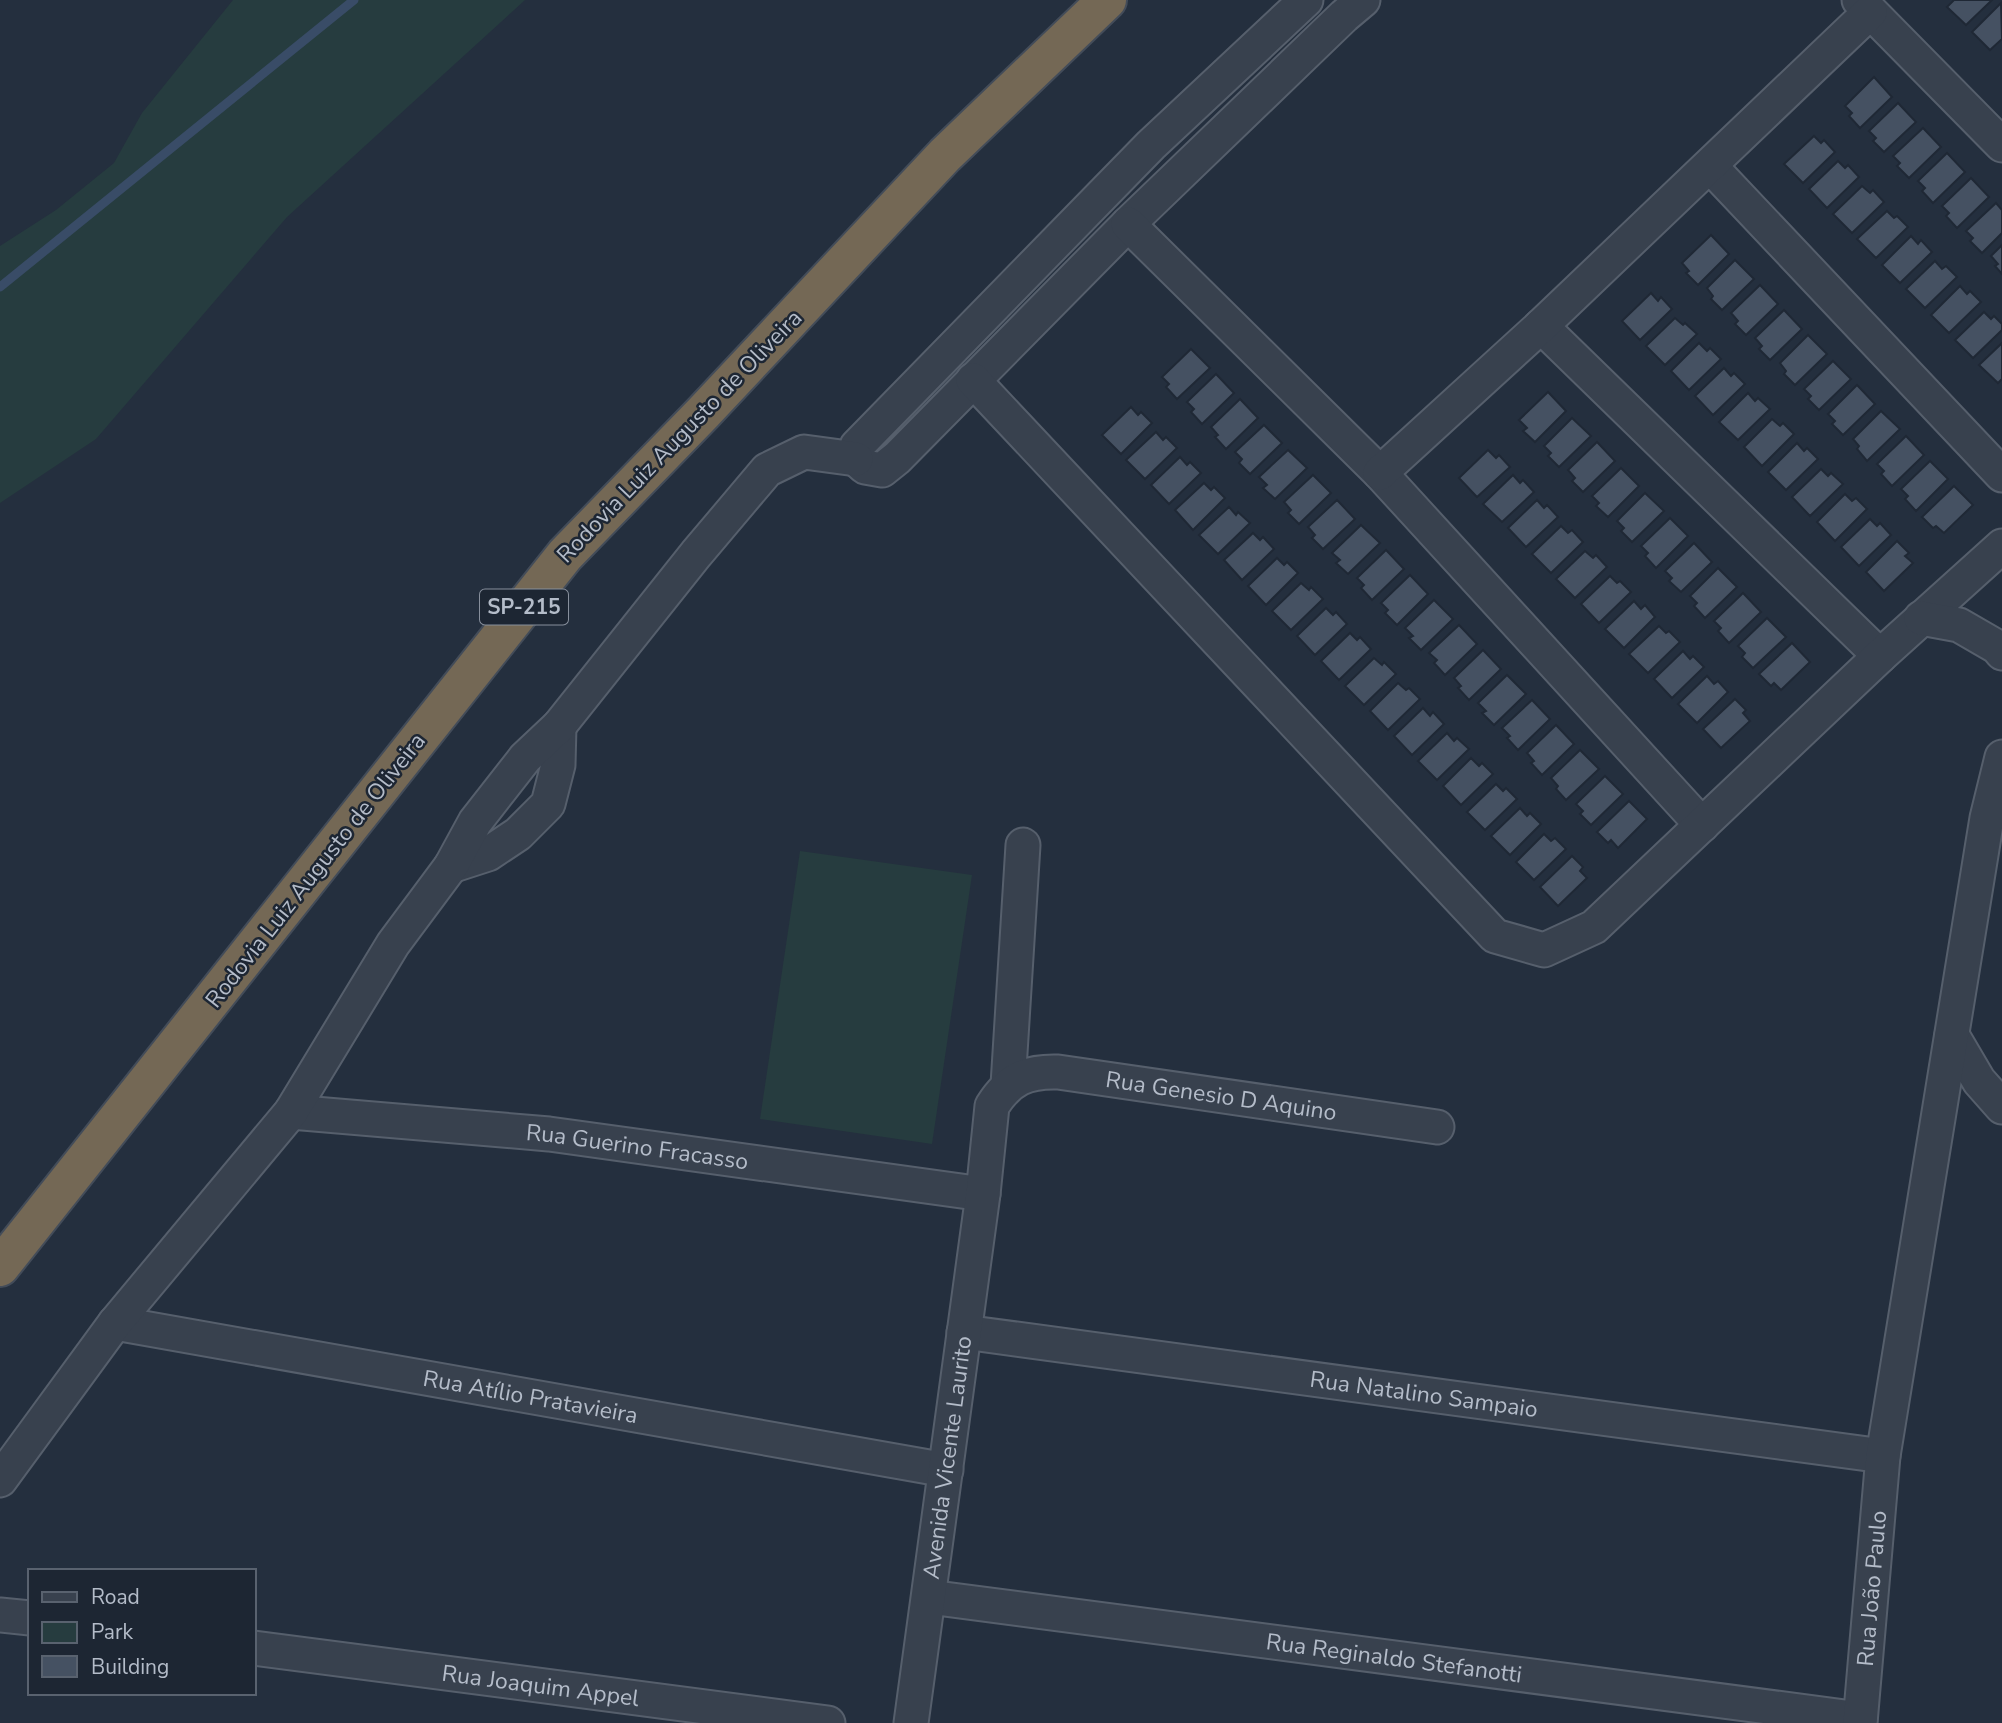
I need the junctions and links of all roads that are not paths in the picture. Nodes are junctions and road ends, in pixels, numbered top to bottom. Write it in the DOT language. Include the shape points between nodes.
graph roads {
  1 [pos="1108,0"];
  2 [pos="1306,0"];
  3 [pos="1363,0"];
  4 [pos="1864,6"];
  5 [pos="2002,145"];
  6 [pos="1710,166"];
  7 [pos="1128,224"];
  8 [pos="1541,326"];
  9 [pos="973,380"];
  10 [pos="856,459"];
  11 [pos="1380,473"];
  12 [pos="2002,475"];
  13 [pos="2002,547"];
  14 [pos="1921,618"];
  15 [pos="2002,653"];
  16 [pos="1880,656"];
  17 [pos="559,726"];
  18 [pos="2002,757"];
  19 [pos="1995,821"];
  20 [pos="1702,825"];
  21 [pos="1023,845"];
  22 [pos="451,866"];
  23 [pos="1952,1035"];
  24 [pos="1008,1085"];
  25 [pos="2002,1107"];
  26 [pos="291,1112"];
  27 [pos="1437,1128"];
  28 [pos="983,1194"];
  29 [pos="0,1267"];
  30 [pos="115,1323"];
  31 [pos="964,1332"];
  32 [pos="1883,1455"];
  33 [pos="946,1470"];
  34 [pos="0,1480"];
  35 [pos="929,1597"];
  36 [pos="0,1615"];
  37 [pos="28,1618"];
  38 [pos="256,1648"];
  39 [pos="1860,1721"];
  40 [pos="828,1723"];
  41 [pos="911,1723"];
  1 -- 29 [label="highway, Rodovia Luiz Augusto de Oliveira / SP-215" via="945,155 565,555"];
  2 -- 10 [label="street" via="1151,145 857,446"];
  3 -- 7 [label="street"];
  4 -- 5 [label="street"];
  4 -- 6 [label="street"];
  6 -- 8 [label="street"];
  6 -- 12 [label="street"];
  7 -- 9 [label="street"];
  7 -- 11 [label="street"];
  8 -- 11 [label="street"];
  8 -- 16 [label="street"];
  9 -- 10 [label="street" via="882,470 865,467"];
  9 -- 20 [label="street" via="1495,936 1544,950 1594,927"];
  10 -- 17 [label="street" via="804,452 768,470"];
  11 -- 20 [label="street"];
  13 -- 14 [label="street"];
  14 -- 15 [label="street" via="1959,625"];
  14 -- 16 [label="street"];
  16 -- 20 [label="street"];
  17 -- 22 [label="street" via="524,758 475,822"];
  17 -- 22 [label="street" via="558,765 548,804 518,834 488,854"];
  18 -- 19 [label="street, Rua João Paulo"];
  19 -- 23 [label="street, Rua João Paulo"];
  21 -- 24 [label="street"];
  22 -- 26 [label="street" via="393,944"];
  23 -- 25 [label="street" via="1979,1081"];
  23 -- 32 [label="street, Rua João Paulo"];
  24 -- 27 [label="street, Rua Genesio D Aquino" via="1032,1074 1058,1072"];
  24 -- 28 [label="street, Avenida Vicente Laurito" via="992,1105"];
  26 -- 28 [label="street, Rua Guerino Fracasso" via="550,1134"];
  26 -- 30 [label="street"];
  28 -- 31 [label="street, Avenida Vicente Laurito"];
  30 -- 33 [label="street, Rua Atílio Pratavieira"];
  30 -- 34 [label="street"];
  31 -- 32 [label="street, Rua Natalino Sampaio"];
  31 -- 33 [label="street, Avenida Vicente Laurito"];
  32 -- 39 [label="street, Rua João Paulo"];
  33 -- 35 [label="street, Avenida Vicente Laurito"];
  35 -- 39 [label="street, Rua Reginaldo Stefanotti"];
  35 -- 41 [label="street, Avenida Vicente Laurito"];
  36 -- 37 [label="street"];
  38 -- 40 [label="street, Rua Joaquim Appel"];
}
